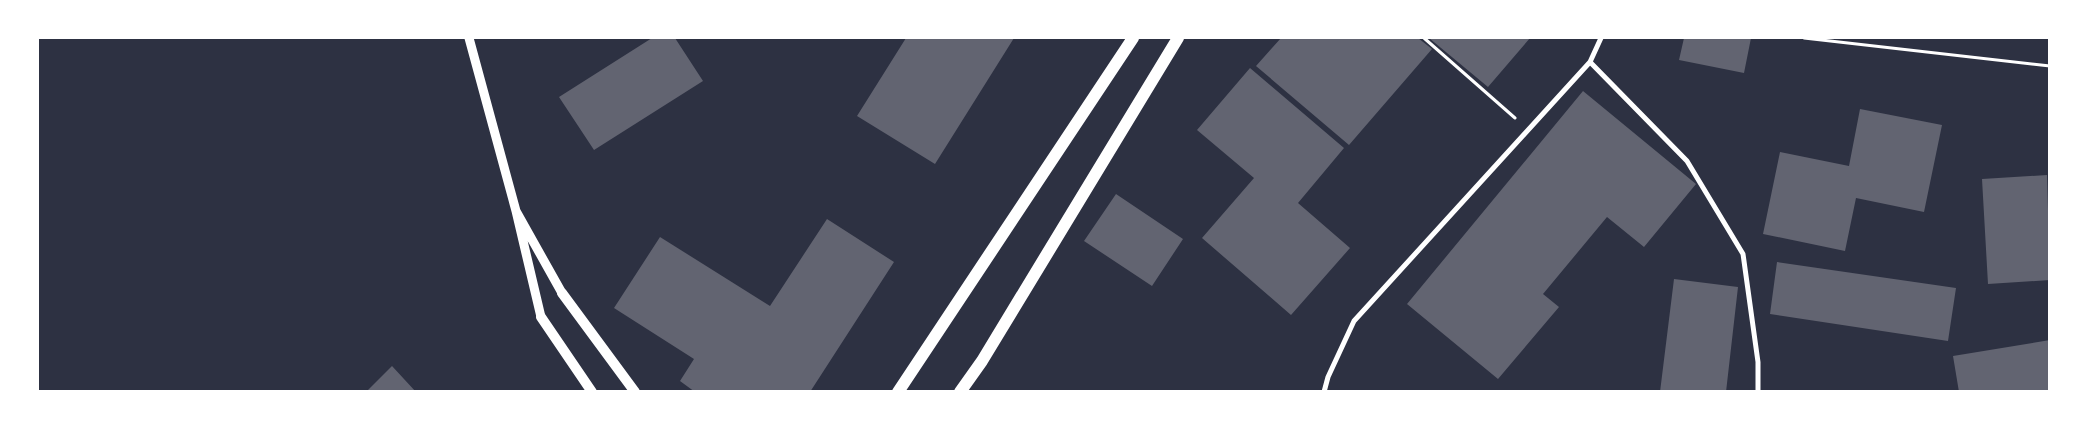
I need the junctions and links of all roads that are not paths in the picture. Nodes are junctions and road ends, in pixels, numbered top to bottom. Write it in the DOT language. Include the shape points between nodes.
graph roads {
  1 [pos="469,38"];
  2 [pos="1133,38"];
  3 [pos="1178,38"];
  4 [pos="1600,38"];
  5 [pos="1590,62"];
  6 [pos="516,211"];
  7 [pos="562,293"];
  8 [pos="541,317"];
  9 [pos="592,392"];
  10 [pos="636,392"];
  11 [pos="898,392"];
  12 [pos="960,392"];
  13 [pos="1324,392"];
  14 [pos="1758,392"];
  1 -- 6 [label="street"];
  2 -- 11 [label="main road"];
  3 -- 12 [label="main road"];
  4 -- 5 [label="street"];
  5 -- 13 [label="street" via="1354,321"];
  5 -- 14 [label="street" via="1687,161 1743,254 1758,362"];
  6 -- 7 [label="street"];
  6 -- 8 [label="street"];
  7 -- 10 [label="main road"];
  8 -- 9 [label="main road"];
}
